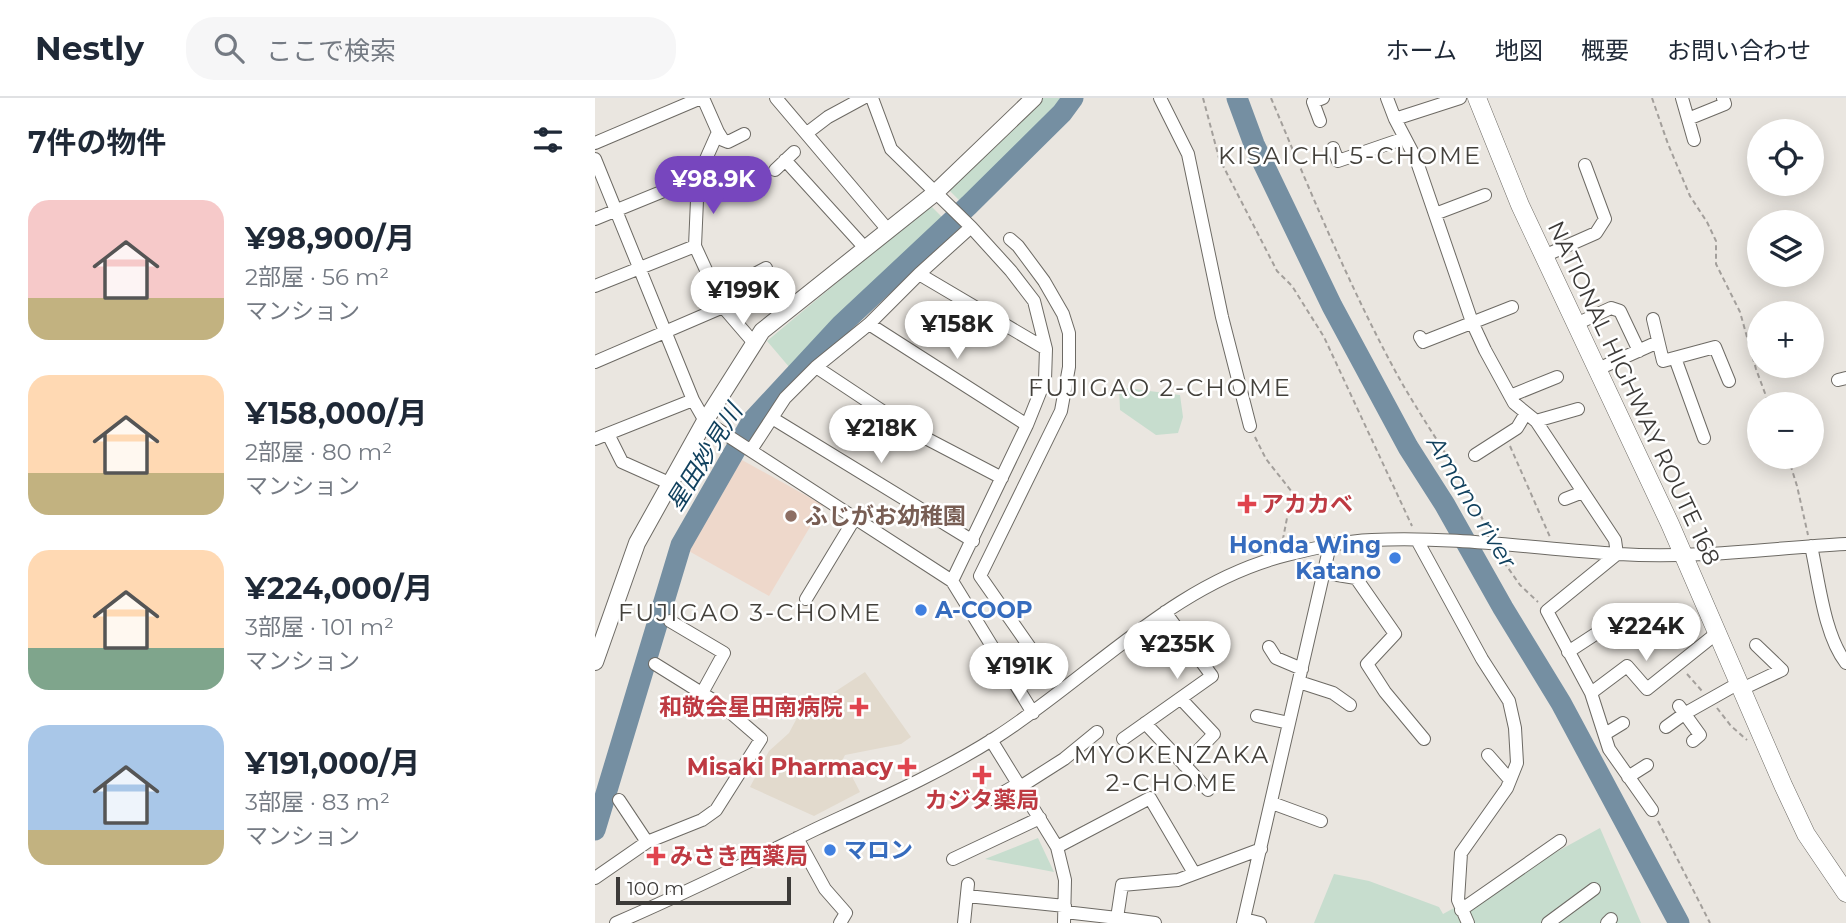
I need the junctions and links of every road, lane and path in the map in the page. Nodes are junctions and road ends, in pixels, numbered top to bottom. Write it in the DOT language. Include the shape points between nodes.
graph roads {
  1 [pos="702,98"];
  2 [pos="776,98"];
  3 [pos="863,98"];
  4 [pos="872,98"];
  5 [pos="1034,98"];
  6 [pos="1160,98"];
  7 [pos="1203,98"];
  8 [pos="1271,98"];
  9 [pos="1323,98"];
  10 [pos="1387,98"];
  11 [pos="1460,98"];
  12 [pos="1477,98"];
  13 [pos="1652,98"];
  14 [pos="1682,98"];
  15 [pos="1723,98"];
  16 [pos="1436,101"];
  17 [pos="674,103"];
  18 [pos="1395,119"];
  19 [pos="1688,119"];
  20 [pos="1320,121"];
  21 [pos="717,132"];
  22 [pos="807,133"];
  23 [pos="744,134"];
  24 [pos="1405,138"];
  25 [pos="1695,140"];
  26 [pos="595,143"];
  27 [pos="1333,148"];
  28 [pos="595,159"];
  29 [pos="1585,165"];
  30 [pos="775,170"];
  31 [pos="698,177"];
  32 [pos="935,193"];
  33 [pos="1485,195"];
  34 [pos="615,211"];
  35 [pos="1435,214"];
  36 [pos="595,219"];
  37 [pos="971,227"];
  38 [pos="888,230"];
  39 [pos="1010,239"];
  40 [pos="695,246"];
  41 [pos="866,248"];
  42 [pos="1544,256"];
  43 [pos="766,268"];
  44 [pos="639,269"];
  45 [pos="919,274"];
  46 [pos="595,286"];
  47 [pos="717,294"];
  48 [pos="723,307"];
  49 [pos="1512,307"];
  50 [pos="1653,319"];
  51 [pos="1472,322"];
  52 [pos="869,324"];
  53 [pos="1576,324"];
  54 [pos="666,332"];
  55 [pos="1420,337"];
  56 [pos="1658,342"];
  57 [pos="754,343"];
  58 [pos="1045,349"];
  59 [pos="1639,351"];
  60 [pos="1675,358"];
  61 [pos="595,362"];
  62 [pos="816,367"];
  63 [pos="1598,369"];
  64 [pos="1557,377"];
  65 [pos="1729,381"];
  66 [pos="1765,392"];
  67 [pos="1510,396"];
  68 [pos="693,400"];
  69 [pos="1578,409"];
  70 [pos="1531,417"];
  71 [pos="772,418"];
  72 [pos="705,421"];
  73 [pos="1027,425"];
  74 [pos="1250,426"];
  75 [pos="608,434"];
  76 [pos="1506,435"];
  77 [pos="1704,438"];
  78 [pos="595,439"];
  79 [pos="751,450"];
  80 [pos="1475,455"];
  81 [pos="1792,469"];
  82 [pos="1002,478"];
  83 [pos="669,483"];
  84 [pos="1583,492"];
  85 [pos="1565,499"];
  86 [pos="855,518"];
  87 [pos="1549,535"];
  88 [pos="1421,540"];
  89 [pos="972,541"];
  90 [pos="1493,544"];
  91 [pos="1846,544"];
  92 [pos="1330,545"];
  93 [pos="1811,546"];
  94 [pos="1618,554"];
  95 [pos="1284,555"];
  96 [pos="1684,555"];
  97 [pos="1325,573"];
  98 [pos="952,581"];
  99 [pos="806,599"];
  100 [pos="1547,611"];
  101 [pos="1165,612"];
  102 [pos="670,621"];
  103 [pos="1717,633"];
  104 [pos="1594,635"];
  105 [pos="1756,645"];
  106 [pos="1269,647"];
  107 [pos="1568,652"];
  108 [pos="595,662"];
  109 [pos="1846,663"];
  110 [pos="655,664"];
  111 [pos="1045,669"];
  112 [pos="1301,676"];
  113 [pos="1690,677"];
  114 [pos="1740,686"];
  115 [pos="702,693"];
  116 [pos="1591,693"];
  117 [pos="1181,699"];
  118 [pos="1710,699"];
  119 [pos="1350,705"];
  120 [pos="1681,710"];
  121 [pos="1033,713"];
  122 [pos="1257,716"];
  123 [pos="1145,723"];
  124 [pos="1289,723"];
  125 [pos="1623,723"];
  126 [pos="1666,727"];
  127 [pos="1097,732"];
  128 [pos="1605,734"];
  129 [pos="1424,739"];
  130 [pos="991,740"];
  131 [pos="1123,740"];
  132 [pos="1693,741"];
  133 [pos="1767,747"];
  134 [pos="1488,755"];
  135 [pos="1184,765"];
  136 [pos="1647,765"];
  137 [pos="1629,777"];
  138 [pos="1510,780"];
  139 [pos="1019,785"];
  140 [pos="1208,790"];
  141 [pos="992,799"];
  142 [pos="619,800"];
  143 [pos="1272,803"];
  144 [pos="1652,810"];
  145 [pos="1039,818"];
  146 [pos="1321,821"];
  147 [pos="797,838"];
  148 [pos="1560,841"];
  149 [pos="647,842"];
  150 [pos="1056,847"];
  151 [pos="1261,849"];
  152 [pos="953,859"];
  153 [pos="1194,873"];
  154 [pos="595,878"];
  155 [pos="1594,889"];
  156 [pos="1846,893"];
  157 [pos="1461,910"];
  158 [pos="1065,913"];
  159 [pos="1117,918"];
  160 [pos="1243,921"];
  161 [pos="616,923"];
  162 [pos="839,923"];
  163 [pos="964,923"];
  164 [pos="1155,923"];
  165 [pos="1260,923"];
  166 [pos="1468,923"];
  167 [pos="1548,923"];
  168 [pos="1710,923"];
  1 -- 17 [label="street"];
  1 -- 21 [label="street"];
  2 -- 22 [label="street"];
  3 -- 22 [label="street"];
  4 -- 32 [label="street" via="891,149"];
  5 -- 32 [label="main road"];
  6 -- 74 [label="street" via="1188,154"];
  7 -- 88 [label="path" via="1219,158 1277,271 1292,286 1324,337"];
  8 -- 90 [label="path" via="1392,366 1476,504"];
  9 -- 20 [label="street" via="1313,102"];
  10 -- 18 [label="street"];
  11 -- 16 [label="street"];
  12 -- 42 [label="highway, NATIONAL HIGHWAY ROUTE 168"];
  13 -- 66 [label="path" via="1690,195 1716,241 1716,264 1740,312"];
  14 -- 19 [label="street"];
  15 -- 19 [label="street" via="1725,104"];
  16 -- 18 [label="street"];
  17 -- 26 [label="street"];
  18 -- 24 [label="street"];
  19 -- 25 [label="street"];
  21 -- 23 [label="street" via="728,142"];
  21 -- 31 [label="street"];
  22 -- 38 [label="street"];
  24 -- 27 [label="street" via="1338,161"];
  24 -- 35 [label="street"];
  28 -- 34 [label="street"];
  29 -- 42 [label="street" via="1605,219 1596,233"];
  30 -- 41 [label="street" via="790,156"];
  31 -- 34 [label="street"];
  31 -- 40 [label="street"];
  32 -- 37 [label="street"];
  32 -- 38 [label="main road"];
  33 -- 35 [label="street"];
  34 -- 36 [label="street"];
  34 -- 44 [label="street"];
  35 -- 51 [label="street"];
  37 -- 45 [label="street"];
  37 -- 58 [label="street" via="1034,301"];
  38 -- 41 [label="main road"];
  39 -- 111 [label="street" via="1044,281 1063,314 1069,333 1069,368 1061,411 980,576"];
  40 -- 44 [label="street"];
  40 -- 47 [label="street"];
  41 -- 57 [label="main road" via="762,331"];
  42 -- 53 [label="highway, NATIONAL HIGHWAY ROUTE 168"];
  43 -- 47 [label="street"];
  44 -- 46 [label="street"];
  44 -- 54 [label="street"];
  45 -- 52 [label="street"];
  45 -- 58 [label="street"];
  47 -- 48 [label="street"];
  48 -- 54 [label="street"];
  48 -- 57 [label="street"];
  49 -- 51 [label="street"];
  50 -- 56 [label="street"];
  51 -- 55 [label="street" via="1423,342"];
  51 -- 67 [label="street"];
  52 -- 62 [label="street"];
  52 -- 73 [label="street"];
  53 -- 59 [label="street" via="1611,308 1620,311"];
  53 -- 63 [label="highway, NATIONAL HIGHWAY ROUTE 168"];
  54 -- 61 [label="street"];
  54 -- 68 [label="street"];
  56 -- 59 [label="street"];
  56 -- 60 [label="street" via="1663,361"];
  57 -- 72 [label="main road"];
  58 -- 73 [label="street" via="1045,380"];
  59 -- 63 [label="street"];
  60 -- 65 [label="street" via="1715,348"];
  60 -- 77 [label="street"];
  62 -- 71 [label="street"];
  62 -- 82 [label="street" via="914,432"];
  63 -- 96 [label="highway, NATIONAL HIGHWAY ROUTE 168"];
  64 -- 67 [label="street"];
  67 -- 70 [label="street"];
  68 -- 72 [label="street"];
  68 -- 75 [label="street"];
  69 -- 70 [label="street"];
  70 -- 76 [label="street"];
  70 -- 84 [label="street"];
  71 -- 79 [label="street"];
  71 -- 89 [label="street"];
  72 -- 79 [label="street"];
  72 -- 83 [label="main road"];
  73 -- 82 [label="street"];
  74 -- 95 [label="path" via="1266,459 1292,492 1282,540"];
  75 -- 78 [label="street"];
  75 -- 83 [label="street" via="622,462"];
  76 -- 80 [label="street"];
  76 -- 87 [label="path"];
  79 -- 86 [label="street"];
  81 -- 93 [label="path"];
  82 -- 89 [label="street"];
  83 -- 108 [label="main road" via="637,543"];
  84 -- 85 [label="street"];
  84 -- 94 [label="street" via="1615,540"];
  86 -- 98 [label="street"];
  86 -- 99 [label="street"];
  88 -- 90 [label="street"];
  88 -- 92 [label="street"];
  88 -- 138 [label="street" via="1482,659 1509,701 1517,763"];
  89 -- 98 [label="street"];
  90 -- 94 [label="street"];
  90 -- 100 [label="path" via="1520,585"];
  91 -- 93 [label="street"];
  92 -- 95 [label="street"];
  92 -- 97 [label="street"];
  93 -- 96 [label="street"];
  93 -- 109 [label="street" via="1828,621"];
  94 -- 96 [label="street"];
  94 -- 100 [label="street"];
  95 -- 101 [label="street" via="1244,568"];
  96 -- 103 [label="highway, NATIONAL HIGHWAY ROUTE 168"];
  97 -- 112 [label="street"];
  97 -- 129 [label="street" via="1356,578 1395,634 1367,664"];
  98 -- 121 [label="street"];
  100 -- 107 [label="street"];
  101 -- 117 [label="street" via="1212,676"];
  101 -- 121 [label="street"];
  102 -- 115 [label="street" via="724,653"];
  103 -- 114 [label="highway, NATIONAL HIGHWAY ROUTE 168"];
  103 -- 116 [label="street" via="1647,689 1627,666"];
  104 -- 107 [label="street"];
  105 -- 114 [label="street" via="1782,670"];
  106 -- 112 [label="street"];
  107 -- 116 [label="street"];
  110 -- 115 [label="street"];
  112 -- 119 [label="street"];
  112 -- 124 [label="street"];
  113 -- 118 [label="path"];
  114 -- 118 [label="street"];
  114 -- 133 [label="highway, NATIONAL HIGHWAY ROUTE 168"];
  115 -- 149 [label="street" via="761,738 716,810"];
  116 -- 128 [label="street"];
  117 -- 123 [label="street"];
  117 -- 135 [label="street" via="1215,734"];
  118 -- 120 [label="street"];
  118 -- 133 [label="path" via="1754,746"];
  120 -- 126 [label="street"];
  120 -- 132 [label="street" via="1700,735"];
  121 -- 130 [label="street"];
  122 -- 124 [label="street"];
  123 -- 131 [label="street"];
  123 -- 135 [label="street"];
  124 -- 143 [label="street"];
  125 -- 128 [label="street"];
  127 -- 139 [label="street"];
  128 -- 137 [label="street"];
  130 -- 139 [label="street"];
  130 -- 147 [label="street"];
  133 -- 156 [label="highway, NATIONAL HIGHWAY ROUTE 168" via="1806,834"];
  134 -- 138 [label="street"];
  135 -- 140 [label="street"];
  136 -- 137 [label="street"];
  137 -- 144 [label="street"];
  138 -- 157 [label="street" via="1461,853 1457,894"];
  139 -- 141 [label="street"];
  139 -- 145 [label="street"];
  142 -- 149 [label="street"];
  143 -- 146 [label="street"];
  143 -- 151 [label="street"];
  144 -- 168 [label="path"];
  145 -- 150 [label="street"];
  145 -- 152 [label="street"];
  147 -- 161 [label="street"];
  147 -- 162 [label="street" via="825,889 846,913"];
  148 -- 157 [label="street"];
  149 -- 154 [label="street"];
  150 -- 153 [label="street" via="1150,798"];
  150 -- 158 [label="street" via="1065,880"];
  151 -- 153 [label="street"];
  151 -- 160 [label="street"];
  153 -- 159 [label="street" via="1178,880 1122,885"];
  155 -- 167 [label="street"];
  157 -- 166 [label="street"];
  158 -- 159 [label="street"];
  158 -- 163 [label="street" via="967,890"];
  159 -- 164 [label="street"];
  160 -- 165 [label="street"];
}
